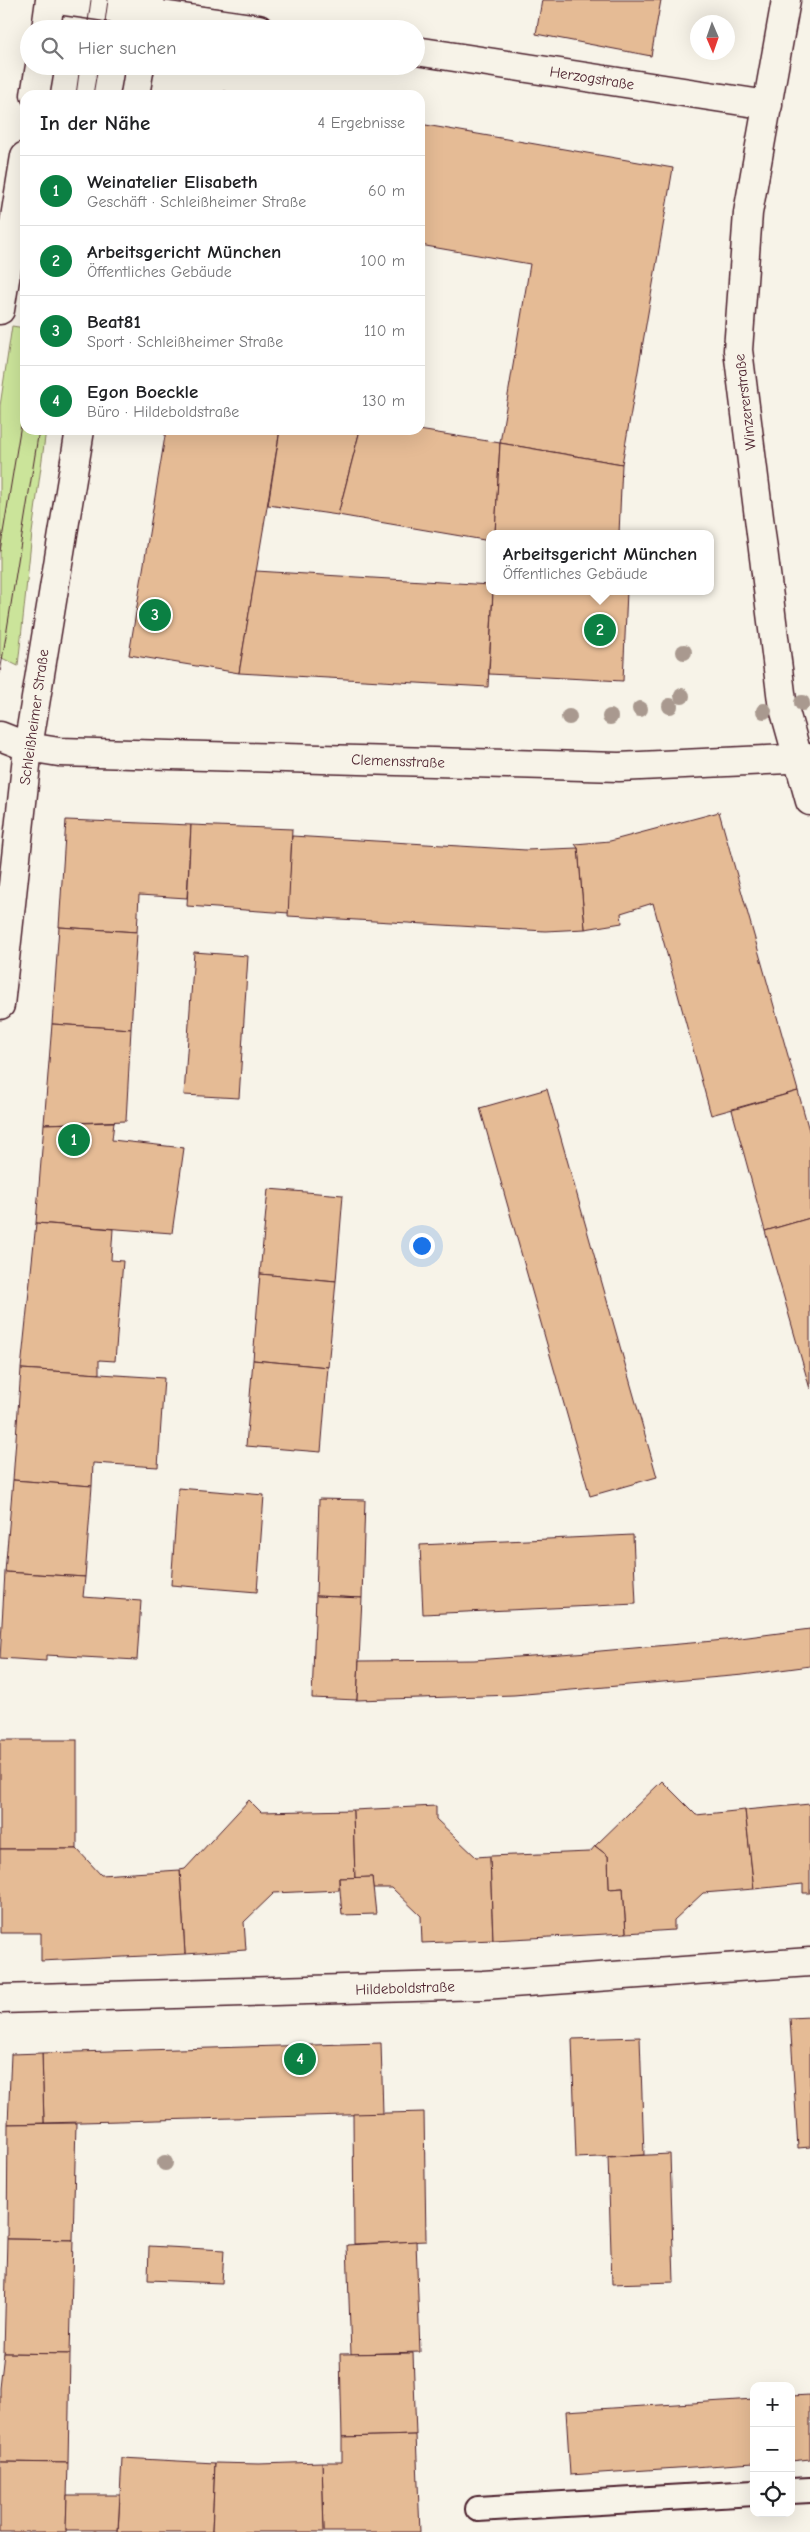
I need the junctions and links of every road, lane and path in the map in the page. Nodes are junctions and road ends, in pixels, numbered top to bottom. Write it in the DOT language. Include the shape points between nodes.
graph roads {
  1 [pos="50,0"];
  2 [pos="58,0"];
  3 [pos="786,0"];
  4 [pos="148,14"];
  5 [pos="47,20"];
  6 [pos="192,20"];
  7 [pos="425,52"];
  8 [pos="38,75"];
  9 [pos="138,75"];
  10 [pos="36,90"];
  11 [pos="136,90"];
  12 [pos="768,105"];
  13 [pos="20,187"];
  14 [pos="0,310"];
  15 [pos="79,435"];
  16 [pos="0,736"];
  17 [pos="28,747"];
  18 [pos="804,758"];
  19 [pos="810,801"];
  20 [pos="0,1005"];
  21 [pos="810,1962"];
  22 [pos="0,2000"];
  23 [pos="810,2490"];
  24 [pos="795,2491"];
  25 [pos="750,2493"];
  26 [pos="478,2509"];
  1 -- 5 [label="street"];
  2 -- 4 [label="street"];
  3 -- 12 [label="street, Winzererstraße"];
  4 -- 6 [label="street"];
  7 -- 12 [label="street, Herzogstraße"];
  8 -- 10 [label="street"];
  9 -- 11 [label="street"];
  12 -- 18 [label="street, Winzererstraße" via="748,213 738,350 782,701"];
  13 -- 14 [label="street"];
  15 -- 17 [label="street, Schleißheimer Straße"];
  16 -- 17 [label="street, Clemensstraße"];
  17 -- 18 [label="street, Clemensstraße" via="59,752 619,767"];
  17 -- 20 [label="street, Schleißheimer Straße"];
  18 -- 19 [label="street, Winzererstraße"];
  21 -- 22 [label="street, Hildeboldstraße" via="483,1985"];
  23 -- 24 [label="lane"];
  25 -- 26 [label="lane"];
}
